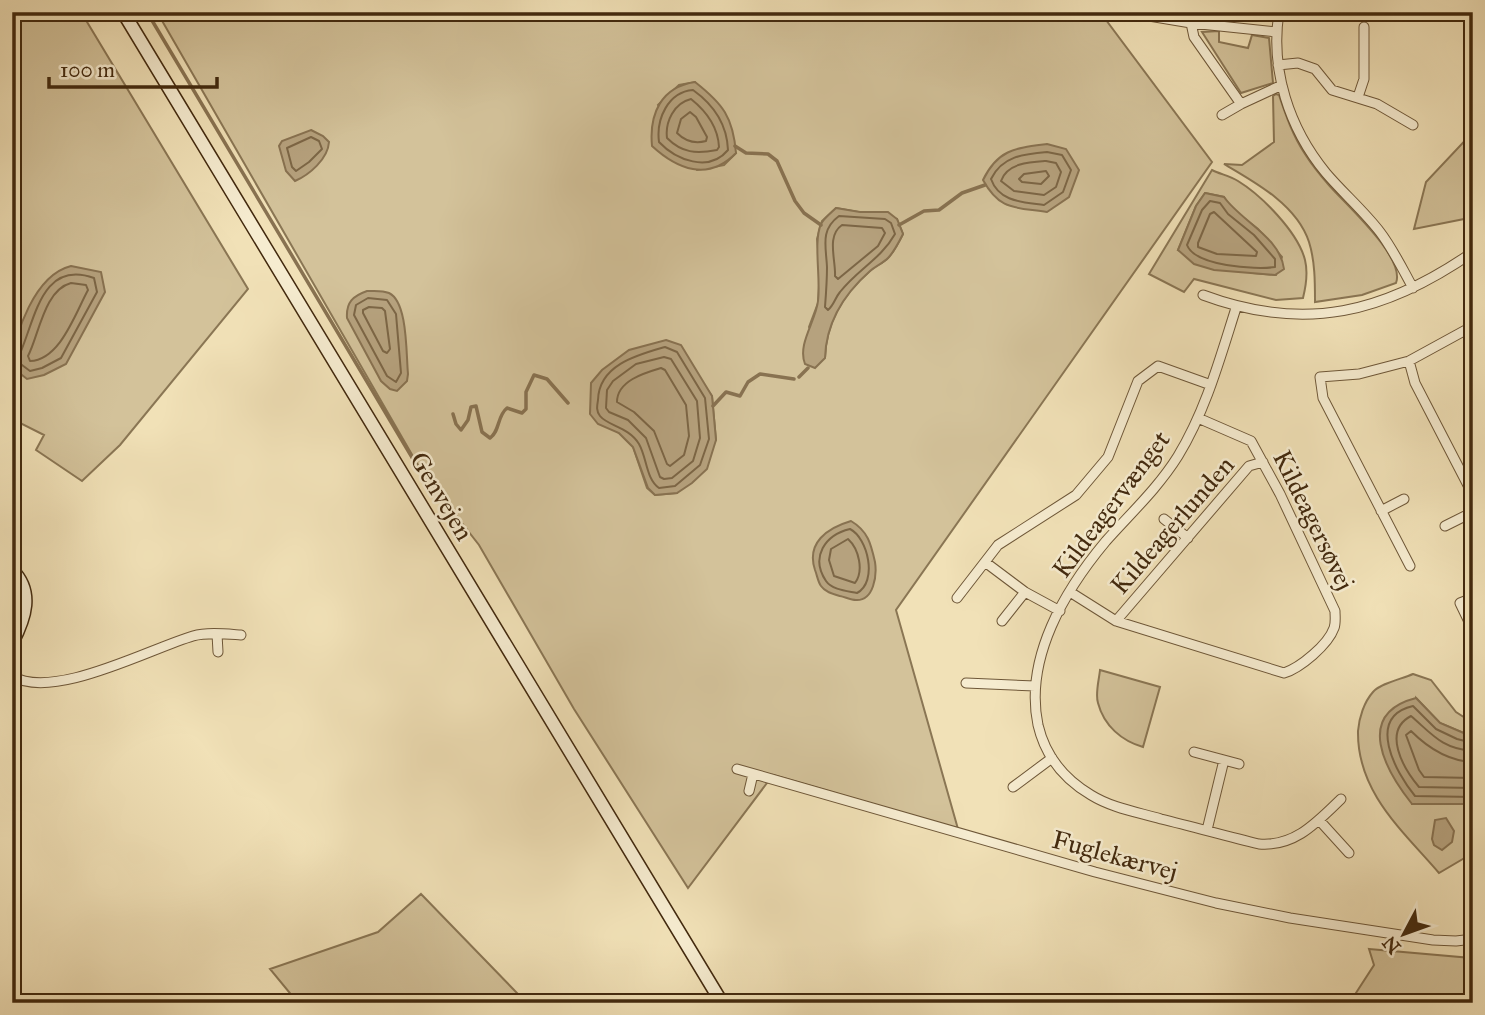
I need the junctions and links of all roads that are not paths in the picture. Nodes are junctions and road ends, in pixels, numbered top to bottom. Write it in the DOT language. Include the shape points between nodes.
graph roads {
  1 [pos="123,12"];
  2 [pos="1125,12"];
  3 [pos="1279,12"];
  4 [pos="1191,23"];
  5 [pos="1364,27"];
  6 [pos="1276,32"];
  7 [pos="1278,65"];
  8 [pos="1282,85"];
  9 [pos="1358,97"];
  10 [pos="1241,104"];
  11 [pos="1222,115"];
  12 [pos="1413,125"];
  13 [pos="1473,252"];
  14 [pos="1413,288"];
  15 [pos="1203,295"];
  16 [pos="1236,308"];
  17 [pos="1473,326"];
  18 [pos="1409,360"];
  19 [pos="1211,386"];
  20 [pos="1198,418"];
  21 [pos="1264,462"];
  22 [pos="1473,495"];
  23 [pos="1404,499"];
  24 [pos="1381,510"];
  25 [pos="1473,512"];
  26 [pos="1164,519"];
  27 [pos="1445,526"];
  28 [pos="1188,538"];
  29 [pos="985,562"];
  30 [pos="1410,566"];
  31 [pos="12,570"];
  32 [pos="1025,592"];
  33 [pos="1070,592"];
  34 [pos="957,598"];
  35 [pos="1473,598"];
  36 [pos="1060,611"];
  37 [pos="1002,621"];
  38 [pos="1116,621"];
  39 [pos="1473,630"];
  40 [pos="217,634"];
  41 [pos="242,635"];
  42 [pos="12,643"];
  43 [pos="218,652"];
  44 [pos="12,676"];
  45 [pos="966,683"];
  46 [pos="1035,686"];
  47 [pos="1194,752"];
  48 [pos="1052,758"];
  49 [pos="1224,760"];
  50 [pos="1239,764"];
  51 [pos="737,769"];
  52 [pos="753,774"];
  53 [pos="1013,787"];
  54 [pos="749,791"];
  55 [pos="1341,799"];
  56 [pos="1319,820"];
  57 [pos="1207,830"];
  58 [pos="1349,853"];
  59 [pos="1473,939"];
  60 [pos="722,1003"];
  1 -- 60 [label="street, Genvejen"];
  2 -- 4 [label="street"];
  3 -- 6 [label="street"];
  4 -- 6 [label="street"];
  4 -- 10 [label="street" via="1194,37"];
  5 -- 9 [label="street" via="1364,79"];
  6 -- 7 [label="street"];
  7 -- 8 [label="street"];
  7 -- 9 [label="street" via="1298,63 1315,69 1332,90"];
  8 -- 10 [label="street"];
  8 -- 14 [label="street" via="1311,152 1382,234"];
  9 -- 12 [label="street"];
  10 -- 11 [label="street"];
  13 -- 14 [label="street"];
  14 -- 16 [label="street" via="1335,313"];
  15 -- 16 [label="street"];
  16 -- 19 [label="street, Kildeagervænget"];
  17 -- 18 [label="street"];
  18 -- 22 [label="street" via="1415,383"];
  18 -- 24 [label="street" via="1359,374 1320,377 1323,398"];
  19 -- 20 [label="street, Kildeagervænget"];
  19 -- 29 [label="street" via="1158,366 1138,381 1108,457 1076,495 998,545"];
  20 -- 21 [label="street, Kildeagersøvej" via="1251,441"];
  20 -- 33 [label="street, Kildeagervænget" via="1171,467"];
  21 -- 28 [label="street, Kildeagerlunden" via="1248,466"];
  21 -- 38 [label="street, Kildeagersøvej" via="1335,611 1334,628 1319,648 1297,669 1284,673"];
  23 -- 24 [label="street"];
  24 -- 30 [label="street"];
  25 -- 27 [label="street"];
  26 -- 28 [label="street"];
  28 -- 38 [label="street, Kildeagerlunden"];
  29 -- 32 [label="street"];
  29 -- 34 [label="street"];
  31 -- 42 [label="street" via="23,585 27,603"];
  32 -- 36 [label="street"];
  32 -- 37 [label="street"];
  33 -- 36 [label="street, Kildeagervænget"];
  33 -- 38 [label="street, Kildeagersøvej"];
  35 -- 39 [label="street" via="1461,603"];
  36 -- 46 [label="street, Kildeagervænget"];
  40 -- 41 [label="street"];
  40 -- 43 [label="street"];
  40 -- 44 [label="street" via="195,635 115,666 50,683 29,684"];
  45 -- 46 [label="street"];
  46 -- 48 [label="street, Kildeagervænget" via="1041,736"];
  47 -- 49 [label="street"];
  48 -- 53 [label="street"];
  48 -- 57 [label="street, Kildeagervænget" via="1067,777 1112,806"];
  49 -- 50 [label="street"];
  49 -- 57 [label="street"];
  51 -- 52 [label="street, Fuglekærvej"];
  52 -- 54 [label="street"];
  52 -- 59 [label="street, Fuglekærvej" via="1216,903 1433,940"];
  55 -- 56 [label="street, Kildeagervænget"];
  56 -- 57 [label="street, Kildeagervænget" via="1298,837 1274,845"];
  56 -- 58 [label="street"];
}
